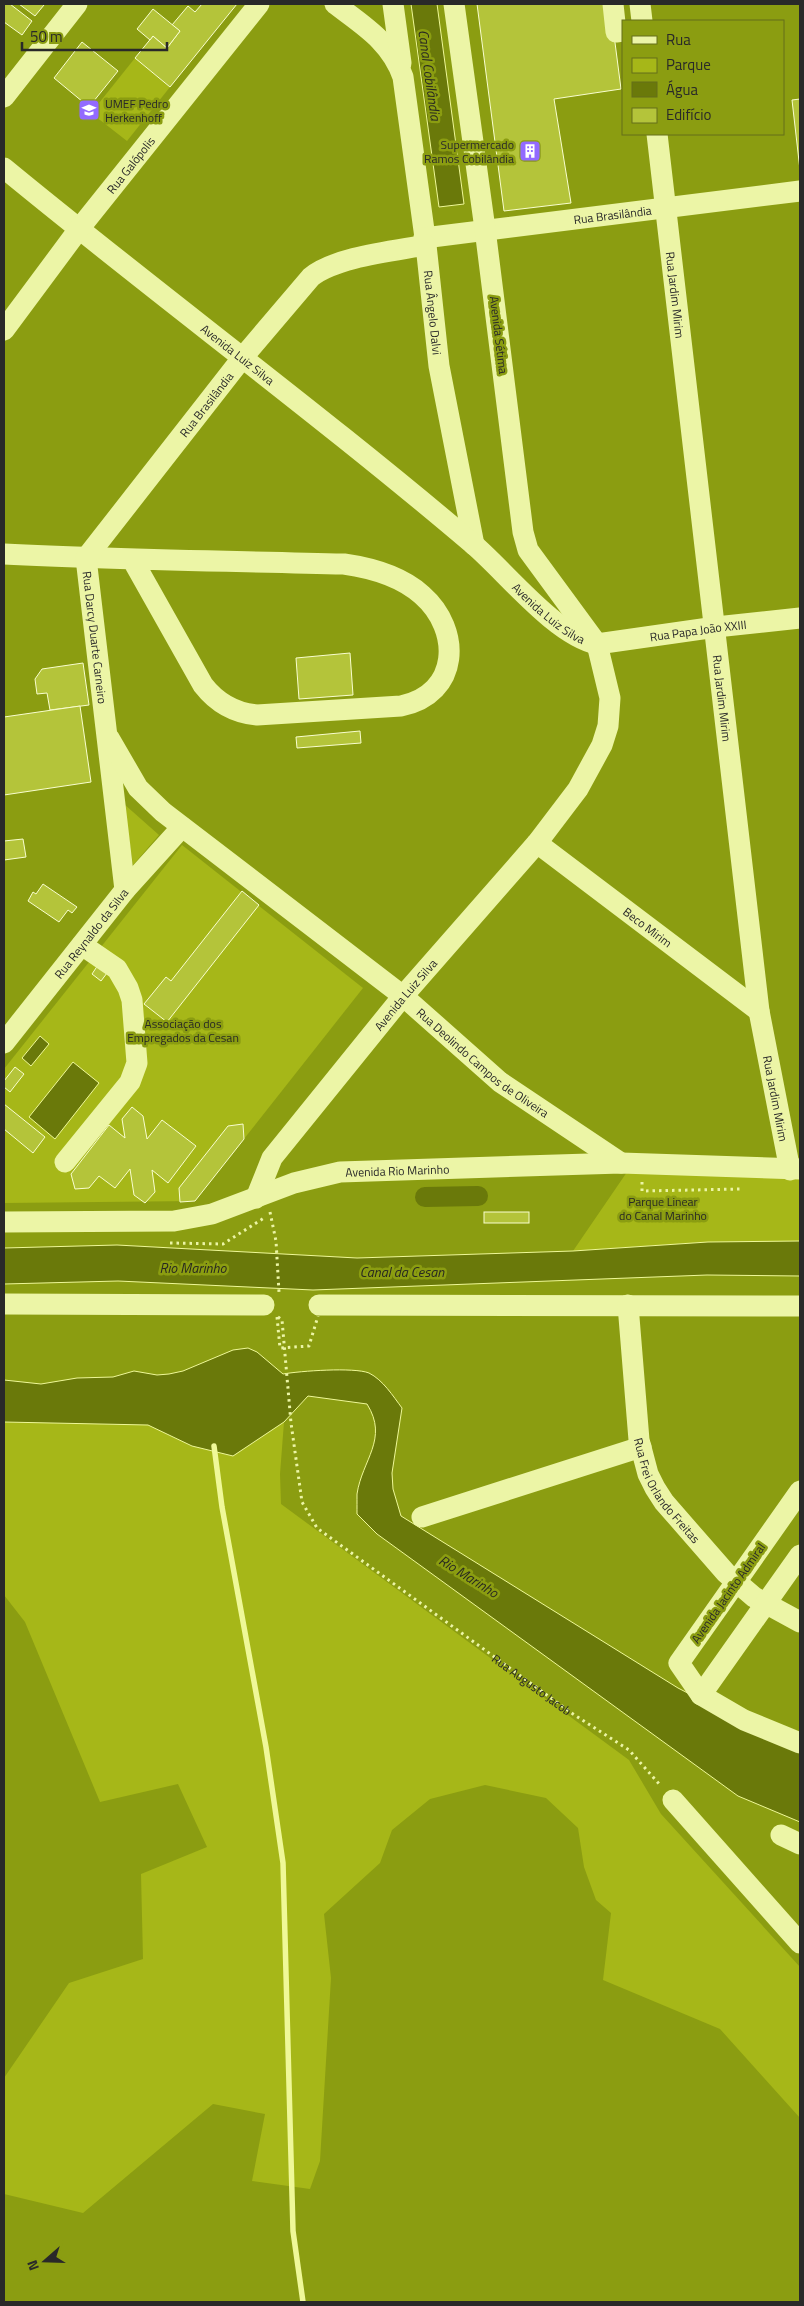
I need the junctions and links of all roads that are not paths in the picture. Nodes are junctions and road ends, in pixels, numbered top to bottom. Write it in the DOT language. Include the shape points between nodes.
graph roads {
  1 [pos="77,4"];
  2 [pos="260,4"];
  3 [pos="335,4"];
  4 [pos="454,4"];
  5 [pos="612,4"];
  6 [pos="640,4"];
  7 [pos="394,13"];
  8 [pos="642,20"];
  9 [pos="620,32"];
  10 [pos="380,38"];
  11 [pos="402,77"];
  12 [pos="4,97"];
  13 [pos="657,135"];
  14 [pos="4,168"];
  15 [pos="800,191"];
  16 [pos="666,206"];
  17 [pos="79,229"];
  18 [pos="486,229"];
  19 [pos="425,241"];
  20 [pos="4,330"];
  21 [pos="243,357"];
  22 [pos="474,545"];
  23 [pos="4,554"];
  24 [pos="86,558"];
  25 [pos="132,559"];
  26 [pos="800,618"];
  27 [pos="716,627"];
  28 [pos="597,644"];
  29 [pos="109,738"];
  30 [pos="182,826"];
  31 [pos="537,843"];
  32 [pos="125,890"];
  33 [pos="82,946"];
  34 [pos="403,996"];
  35 [pos="759,1011"];
  36 [pos="4,1043"];
  37 [pos="65,1162"];
  38 [pos="621,1163"];
  39 [pos="795,1169"];
  40 [pos="268,1204"];
  41 [pos="4,1222"];
  42 [pos="4,1304"];
  43 [pos="274,1305"];
  44 [pos="628,1305"];
  45 [pos="800,1306"];
  46 [pos="319,1311"];
  47 [pos="641,1447"];
  48 [pos="800,1491"];
  49 [pos="422,1517"];
  50 [pos="800,1555"];
  51 [pos="735,1581"];
  52 [pos="765,1604"];
  53 [pos="800,1622"];
  54 [pos="701,1695"];
  55 [pos="800,1744"];
  56 [pos="673,1800"];
  57 [pos="781,1835"];
  58 [pos="800,1844"];
  59 [pos="800,1943"];
  1 -- 12 [label="street"];
  2 -- 17 [label="street, Rua Galópolis"];
  3 -- 10 [label="street, Rua Ângelo Dalvi"];
  4 -- 18 [label="street, Avenida Sétima"];
  5 -- 9 [label="street"];
  6 -- 8 [label="street"];
  7 -- 10 [label="street, Rua Ângelo Dalvi" via="390,34"];
  7 -- 11 [label="street, Rua Ângelo Dalvi"];
  10 -- 11 [label="street, Rua Ângelo Dalvi" via="394,56"];
  11 -- 19 [label="street, Rua Ângelo Dalvi"];
  13 -- 16 [label="street, Rua Jardim Mirim"];
  14 -- 17 [label="street, Avenida Luiz Silva"];
  15 -- 16 [label="street, Rua Brasilândia"];
  16 -- 18 [label="street, Rua Brasilândia"];
  16 -- 27 [label="street, Rua Jardim Mirim"];
  17 -- 20 [label="street, Rua Galópolis"];
  17 -- 21 [label="street, Avenida Luiz Silva"];
  18 -- 19 [label="street, Rua Brasilândia"];
  18 -- 28 [label="street, Avenida Sétima" via="523,532 528,550"];
  19 -- 21 [label="street, Rua Brasilândia" via="335,263 318,271"];
  19 -- 22 [label="street, Rua Ângelo Dalvi" via="439,366"];
  21 -- 22 [label="street, Avenida Luiz Silva"];
  21 -- 24 [label="street, Rua Brasilândia"];
  22 -- 28 [label="street, Avenida Luiz Silva" via="557,623 586,642"];
  23 -- 24 [label="street, Rua Darcy Duarte Carneiro"];
  24 -- 25 [label="street"];
  24 -- 29 [label="street, Rua Darcy Duarte Carneiro"];
  25 -- 25 [label="street" via="344,564 376,570 414,588 436,610 449,638 447,669 429,694 411,704 257,715 237,711 218,701 203,685"];
  26 -- 27 [label="street, Rua Papa João XXIII"];
  27 -- 28 [label="street, Rua Papa João XXIII"];
  27 -- 35 [label="street, Rua Jardim Mirim"];
  28 -- 31 [label="street, Avenida Luiz Silva" via="610,698 608,726 594,762 578,789"];
  29 -- 30 [label="street, Rua Darcy Duarte Carneiro" via="138,788"];
  29 -- 32 [label="street, Rua Darcy Duarte Carneiro"];
  30 -- 32 [label="street, Rua Reynaldo da Silva"];
  30 -- 34 [label="street, Rua Deolindo Campos de Oliveira"];
  31 -- 34 [label="street, Avenida Luiz Silva"];
  31 -- 35 [label="street, Beco Mirim"];
  32 -- 33 [label="street, Rua Reynaldo da Silva"];
  33 -- 36 [label="street, Rua Reynaldo da Silva"];
  33 -- 37 [label="street" via="116,969 128,988 132,1000 137,1062 130,1082"];
  34 -- 38 [label="street, Rua Deolindo Campos de Oliveira" via="500,1082"];
  34 -- 40 [label="street, Avenida Luiz Silva" via="272,1158"];
  35 -- 39 [label="street, Rua Jardim Mirim"];
  38 -- 39 [label="street, Avenida Rio Marinho"];
  38 -- 40 [label="street, Avenida Rio Marinho" via="340,1172 313,1177"];
  40 -- 41 [label="street, Avenida Rio Marinho" via="174,1221"];
  42 -- 43 [label="street"];
  44 -- 45 [label="street"];
  44 -- 46 [label="street"];
  44 -- 47 [label="street, Rua Frei Orlando Freitas"];
  47 -- 49 [label="street"];
  47 -- 51 [label="street, Rua Frei Orlando Freitas" via="648,1474 664,1502"];
  48 -- 51 [label="street, Avenida Jacinto Admiral"];
  50 -- 52 [label="street"];
  51 -- 52 [label="street, Rua Frei Orlando Freitas"];
  51 -- 54 [label="street, Avenida Jacinto Admiral" via="679,1663"];
  52 -- 53 [label="street, Rua Frei Orlando Freitas"];
  52 -- 54 [label="street"];
  54 -- 55 [label="street, Avenida Jacinto Admiral" via="744,1720"];
  56 -- 59 [label="street"];
  57 -- 58 [label="street"];
}
